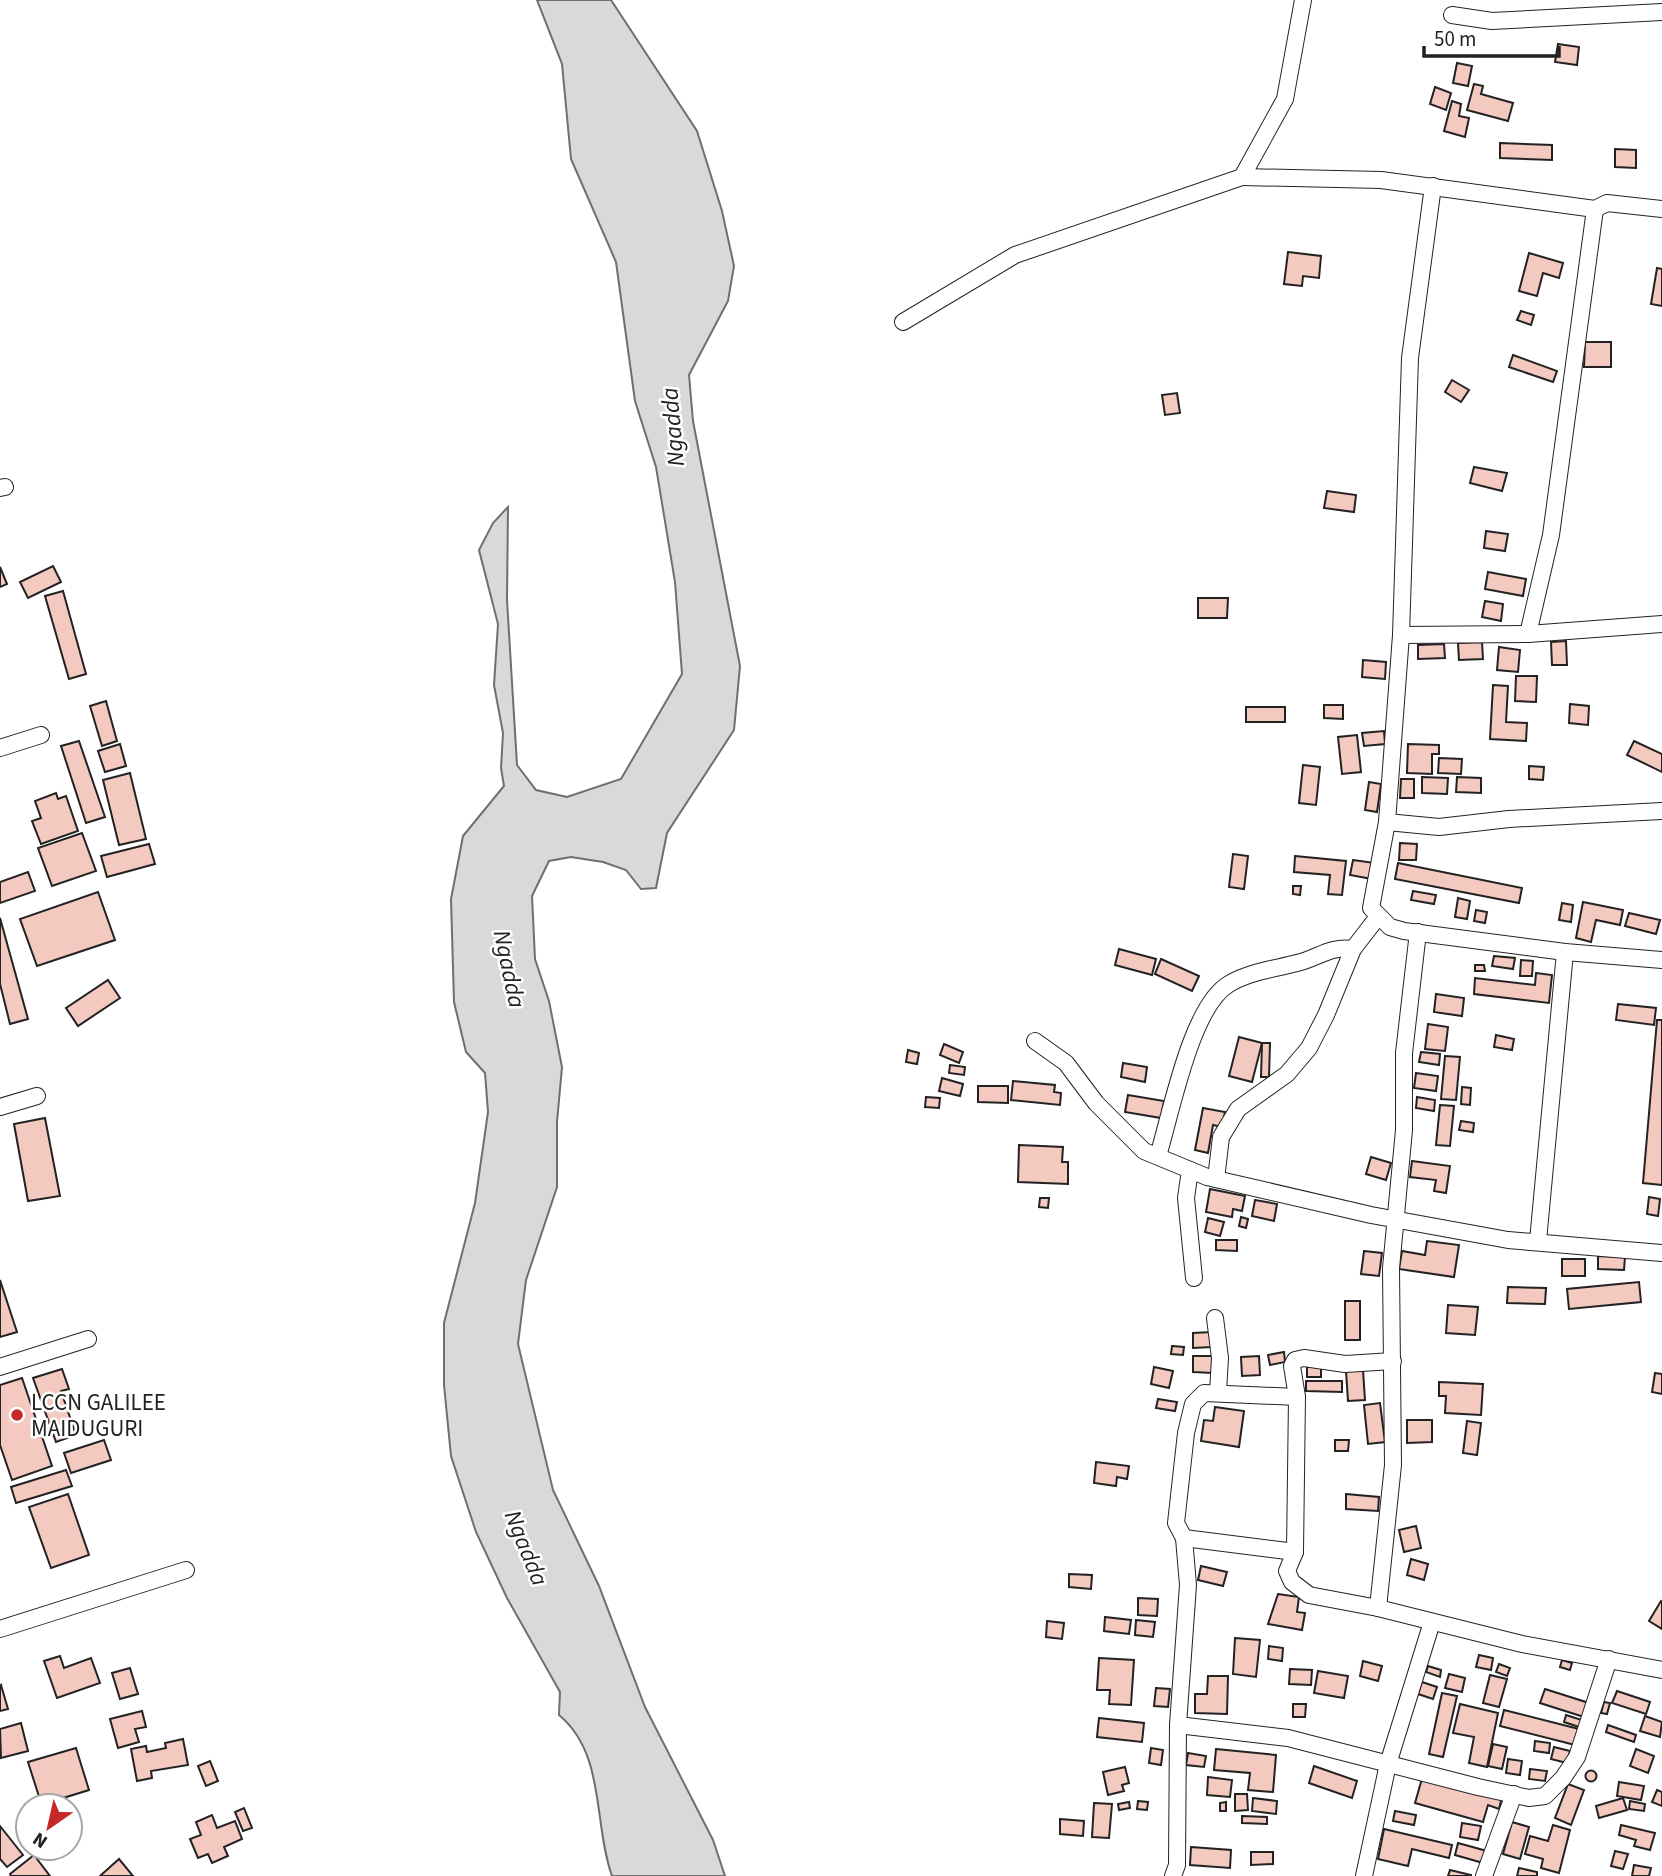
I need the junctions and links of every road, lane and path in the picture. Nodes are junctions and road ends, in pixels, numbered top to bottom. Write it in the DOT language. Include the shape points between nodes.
graph roads {
  1 [pos="1303,0"];
  2 [pos="1662,12"];
  3 [pos="1452,15"];
  4 [pos="1242,177"];
  5 [pos="1433,186"];
  6 [pos="1595,209"];
  7 [pos="1662,209"];
  8 [pos="903,322"];
  9 [pos="1662,624"];
  10 [pos="1528,634"];
  11 [pos="1401,635"];
  12 [pos="41,736"];
  13 [pos="0,748"];
  14 [pos="1662,811"];
  15 [pos="1387,822"];
  16 [pos="1377,918"];
  17 [pos="1418,932"];
  18 [pos="1353,949"];
  19 [pos="1564,952"];
  20 [pos="1662,960"];
  21 [pos="1035,1041"];
  22 [pos="37,1096"];
  23 [pos="0,1107"];
  24 [pos="1158,1156"];
  25 [pos="1190,1170"];
  26 [pos="1216,1179"];
  27 [pos="1394,1219"];
  28 [pos="1538,1241"];
  29 [pos="1662,1252"];
  30 [pos="1194,1278"];
  31 [pos="1215,1318"];
  32 [pos="88,1339"];
  33 [pos="1393,1361"];
  34 [pos="0,1367"];
  35 [pos="1219,1392"];
  36 [pos="1297,1397"];
  37 [pos="1184,1538"];
  38 [pos="1295,1552"];
  39 [pos="186,1570"];
  40 [pos="1378,1608"];
  41 [pos="1432,1622"];
  42 [pos="0,1629"];
  43 [pos="1609,1660"];
  44 [pos="1662,1670"];
  45 [pos="1178,1725"];
  46 [pos="1388,1764"];
  47 [pos="1514,1794"];
  48 [pos="1173,1876"];
  49 [pos="1364,1876"];
  50 [pos="1484,1876"];
  1 -- 4 [label="street" via="1285,99"];
  2 -- 3 [label="street" via="1492,22"];
  4 -- 5 [label="street" via="1381,180"];
  4 -- 8 [label="street" via="1015,255"];
  5 -- 6 [label="street"];
  5 -- 11 [label="street" via="1410,358"];
  6 -- 7 [label="street" via="1607,203"];
  6 -- 10 [label="street" via="1551,535"];
  9 -- 10 [label="street"];
  10 -- 11 [label="street"];
  11 -- 15 [label="street"];
  12 -- 13 [label="street"];
  14 -- 15 [label="street" via="1439,827"];
  15 -- 16 [label="street" via="1370,908"];
  16 -- 17 [label="street" via="1390,927"];
  16 -- 18 [label="street"];
  17 -- 19 [label="street"];
  17 -- 27 [label="street" via="1404,1053 1404,1130"];
  18 -- 24 [label="street" via="1336,947 1251,974 1228,984 1214,997 1187,1051"];
  18 -- 26 [label="street" via="1309,1048 1287,1074 1238,1109 1221,1137"];
  19 -- 20 [label="street"];
  19 -- 28 [label="street"];
  21 -- 24 [label="street" via="1066,1063 1096,1103 1144,1151"];
  22 -- 23 [label="street"];
  24 -- 25 [label="street"];
  25 -- 26 [label="street"];
  25 -- 30 [label="street" via="1186,1198"];
  26 -- 27 [label="street"];
  27 -- 28 [label="street" via="1508,1240"];
  27 -- 33 [label="street"];
  28 -- 29 [label="street"];
  31 -- 35 [label="street"];
  32 -- 34 [label="street"];
  33 -- 36 [label="street" via="1295,1360"];
  33 -- 40 [label="street" via="1393,1465"];
  35 -- 36 [label="street"];
  35 -- 37 [label="street" via="1198,1397 1186,1433 1176,1523"];
  36 -- 38 [label="street"];
  37 -- 38 [label="street"];
  37 -- 45 [label="street" via="1188,1585"];
  38 -- 40 [label="street" via="1287,1571 1292,1582 1309,1595"];
  39 -- 42 [label="street"];
  40 -- 41 [label="street"];
  41 -- 43 [label="street"];
  41 -- 46 [label="street"];
  43 -- 44 [label="street"];
  43 -- 47 [label="street" via="1577,1757 1563,1778 1545,1796"];
  45 -- 46 [label="street" via="1288,1738"];
  45 -- 48 [label="street" via="1177,1865"];
  46 -- 47 [label="street"];
  46 -- 49 [label="street"];
  47 -- 50 [label="street"];
}
